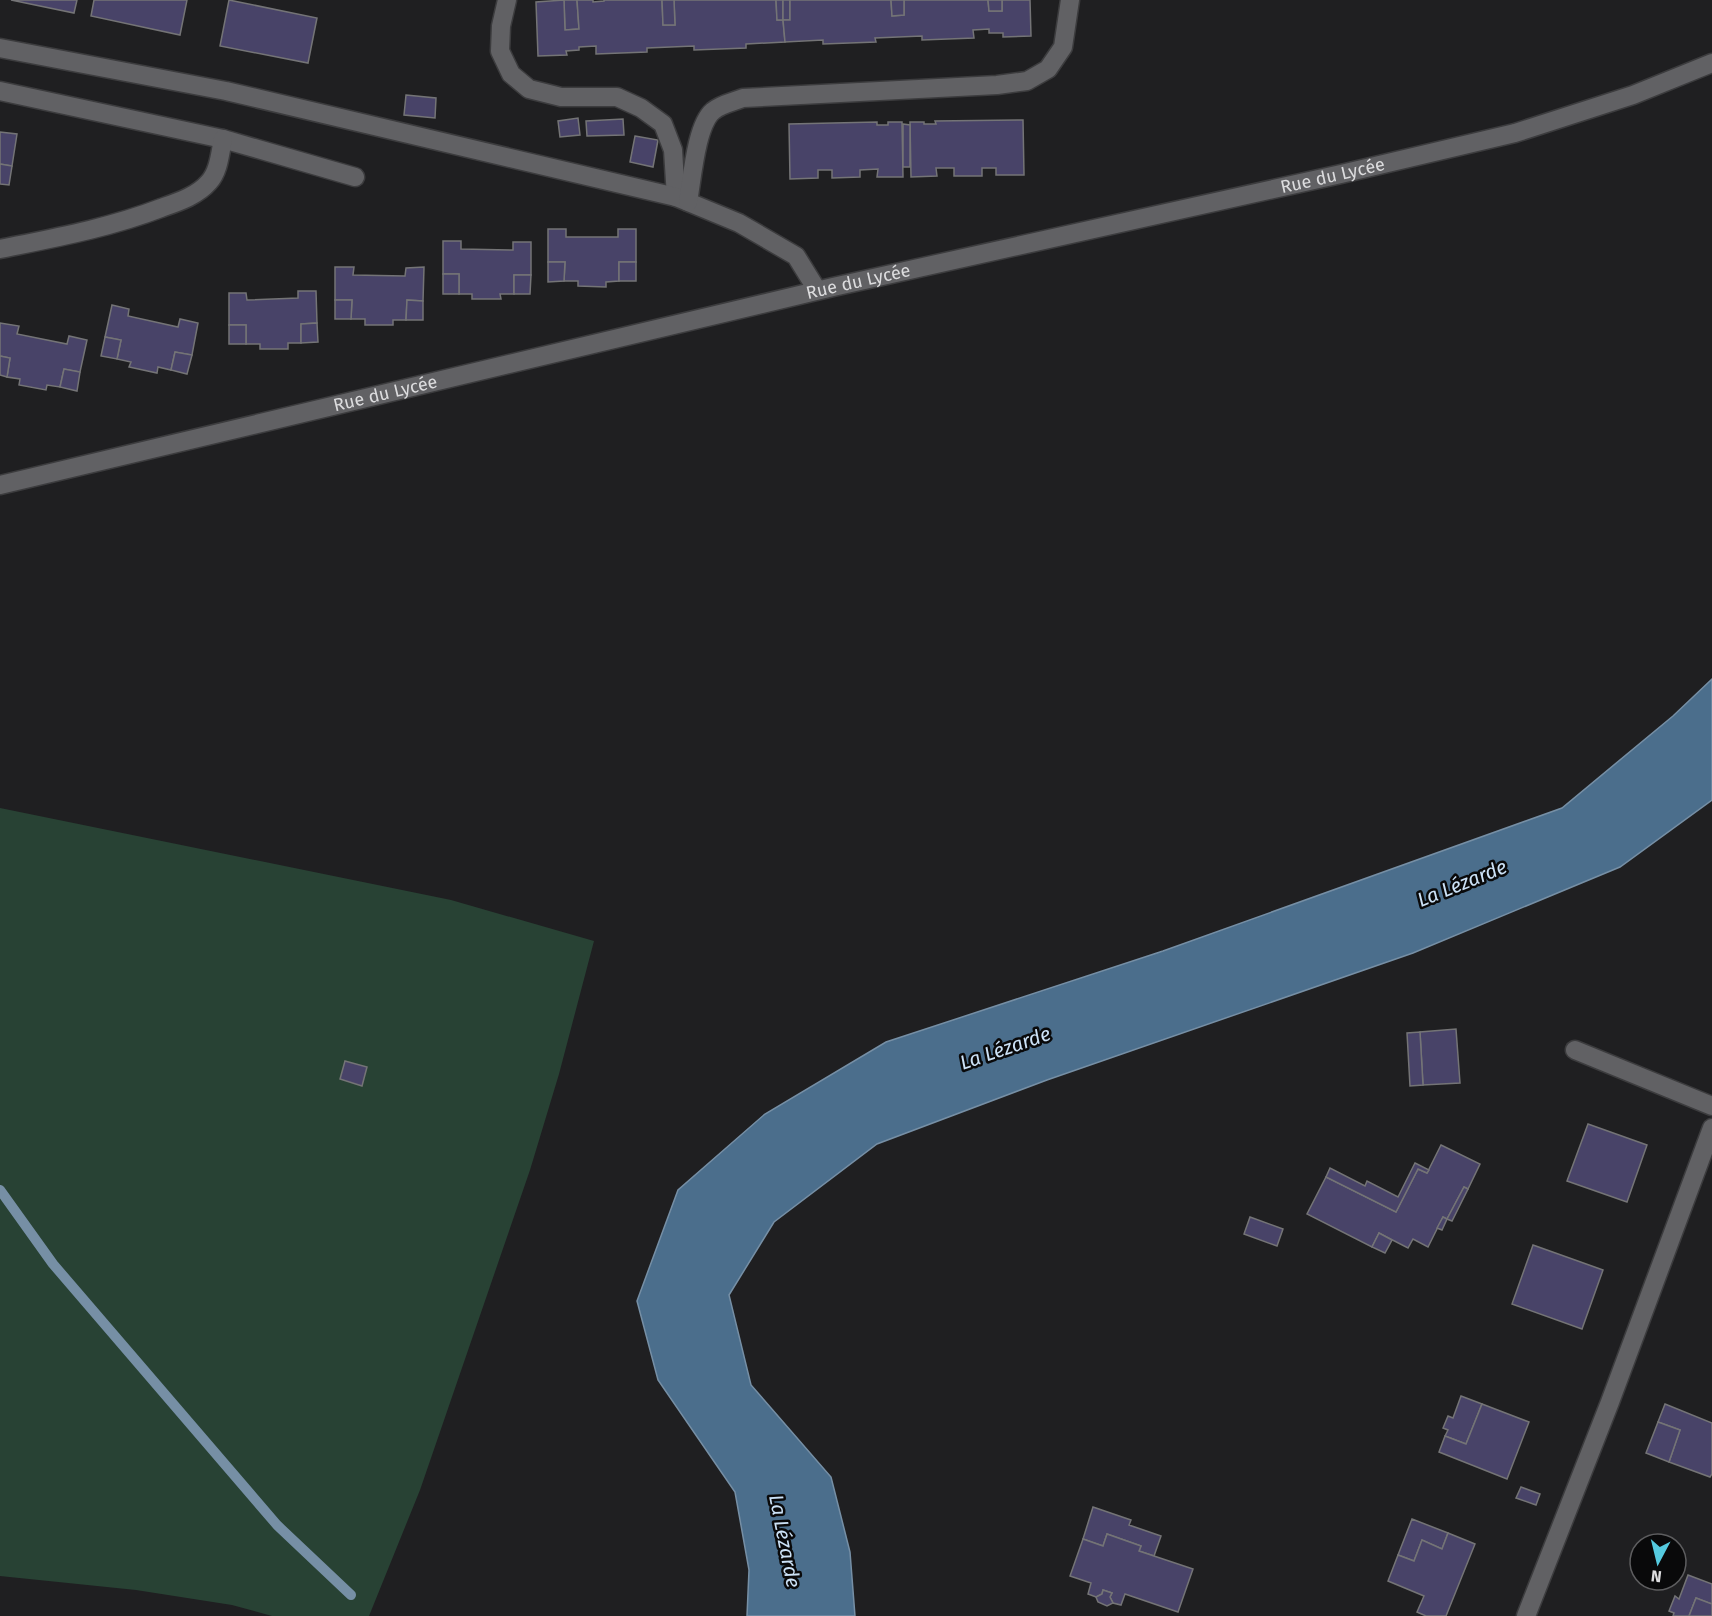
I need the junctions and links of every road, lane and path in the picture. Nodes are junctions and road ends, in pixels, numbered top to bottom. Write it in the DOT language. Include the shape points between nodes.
graph roads {
  1 [pos="507,0"];
  2 [pos="1070,0"];
  3 [pos="0,48"];
  4 [pos="1712,63"];
  5 [pos="0,91"];
  6 [pos="223,139"];
  7 [pos="355,177"];
  8 [pos="682,199"];
  9 [pos="0,249"];
  10 [pos="817,290"];
  11 [pos="0,485"];
  12 [pos="1575,1050"];
  13 [pos="1712,1106"];
  14 [pos="1712,1128"];
  15 [pos="1526,1616"];
  1 -- 8 [label="street" via="500,51 511,74 529,89 561,97 617,97 663,124 673,150"];
  2 -- 8 [label="street" via="1063,47 1048,69 1027,81 997,86 743,98 723,105 711,112 702,128"];
  3 -- 8 [label="street" via="226,91"];
  4 -- 10 [label="street, Rue du Lycée" via="1633,95 1515,133"];
  5 -- 6 [label="street"];
  6 -- 7 [label="street"];
  6 -- 9 [label="street" via="210,181 192,196 94,230"];
  8 -- 10 [label="street" via="739,224 796,256"];
  10 -- 11 [label="street, Rue du Lycée"];
  12 -- 13 [label="street"];
  14 -- 15 [label="street"];
}
